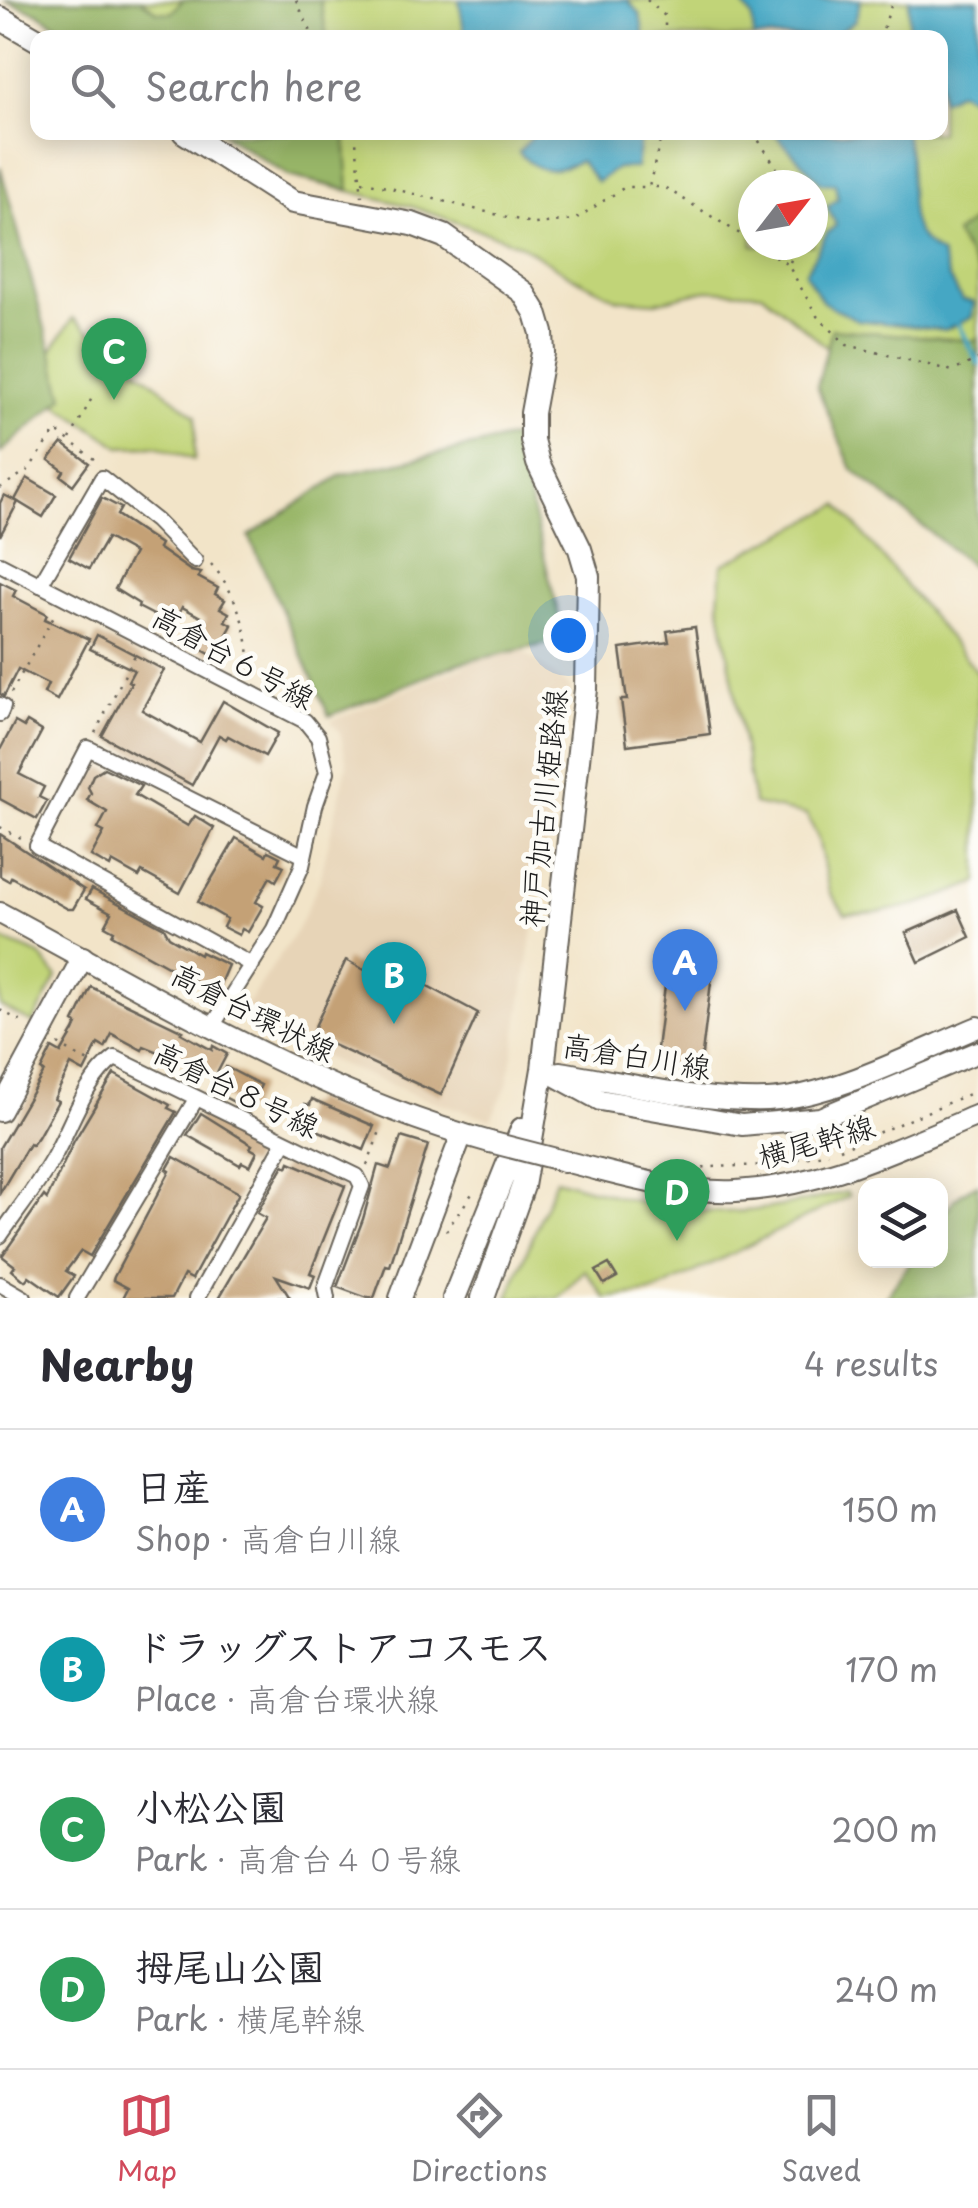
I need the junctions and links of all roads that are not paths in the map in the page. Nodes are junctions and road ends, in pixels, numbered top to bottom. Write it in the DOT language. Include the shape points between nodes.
graph roads {
  1 [pos="0,18"];
  2 [pos="30,35"];
  3 [pos="196,140"];
  4 [pos="195,562"];
  5 [pos="0,564"];
  6 [pos="40,585"];
  7 [pos="304,856"];
  8 [pos="0,913"];
  9 [pos="83,957"];
  10 [pos="252,964"];
  11 [pos="213,1025"];
  12 [pos="978,1027"];
  13 [pos="978,1052"];
  14 [pos="544,1069"];
  15 [pos="196,1098"];
  16 [pos="0,1111"];
  17 [pos="978,1115"];
  18 [pos="462,1134"];
  19 [pos="490,1142"];
  20 [pos="284,1143"];
  21 [pos="0,1236"];
  22 [pos="0,1284"];
  23 [pos="24,1298"];
  24 [pos="77,1298"];
  25 [pos="197,1298"];
  26 [pos="327,1298"];
  27 [pos="400,1298"];
  28 [pos="454,1298"];
  29 [pos="482,1298"];
  1 -- 2 [label="main road"];
  3 -- 14 [label="main road, 神戸加古川姫路線" via="293,202 444,236 523,292 536,313 542,353 532,440 580,550 589,624"];
  4 -- 6 [label="street" via="102,478"];
  5 -- 6 [label="street, 高倉台６号線"];
  6 -- 7 [label="street, 高倉台６号線" via="305,721 318,737 327,772"];
  7 -- 10 [label="street, 高倉台６号線"];
  7 -- 10 [label="street" via="88,748 37,846"];
  8 -- 9 [label="street, 高倉台環状線"];
  9 -- 11 [label="street, 高倉台環状線"];
  9 -- 16 [label="street"];
  10 -- 11 [label="street, 高倉台６号線"];
  11 -- 18 [label="street, 高倉台環状線" via="363,1099"];
  12 -- 14 [label="street, 高倉白川線" via="840,1084 771,1100 709,1098"];
  13 -- 14 [label="street, 高倉白川線" via="820,1118 742,1125 600,1100"];
  14 -- 28 [label="main road, 神戸加古川姫路線"];
  14 -- 29 [label="main road, 神戸加古川姫路線" via="524,1186"];
  15 -- 20 [label="street, 高倉台８号線"];
  15 -- 21 [label="street, 高倉台８号線" via="116,1058 102,1070 52,1161"];
  15 -- 24 [label="street"];
  17 -- 19 [label="street, 横尾幹線, bridge" via="844,1170 734,1192 668,1185"];
  18 -- 19 [label="street, 高倉台環状線"];
  18 -- 27 [label="street"];
  20 -- 25 [label="street"];
  20 -- 26 [label="street, 高倉台８号線" via="357,1176 362,1186"];
  22 -- 23 [label="street"];
}
